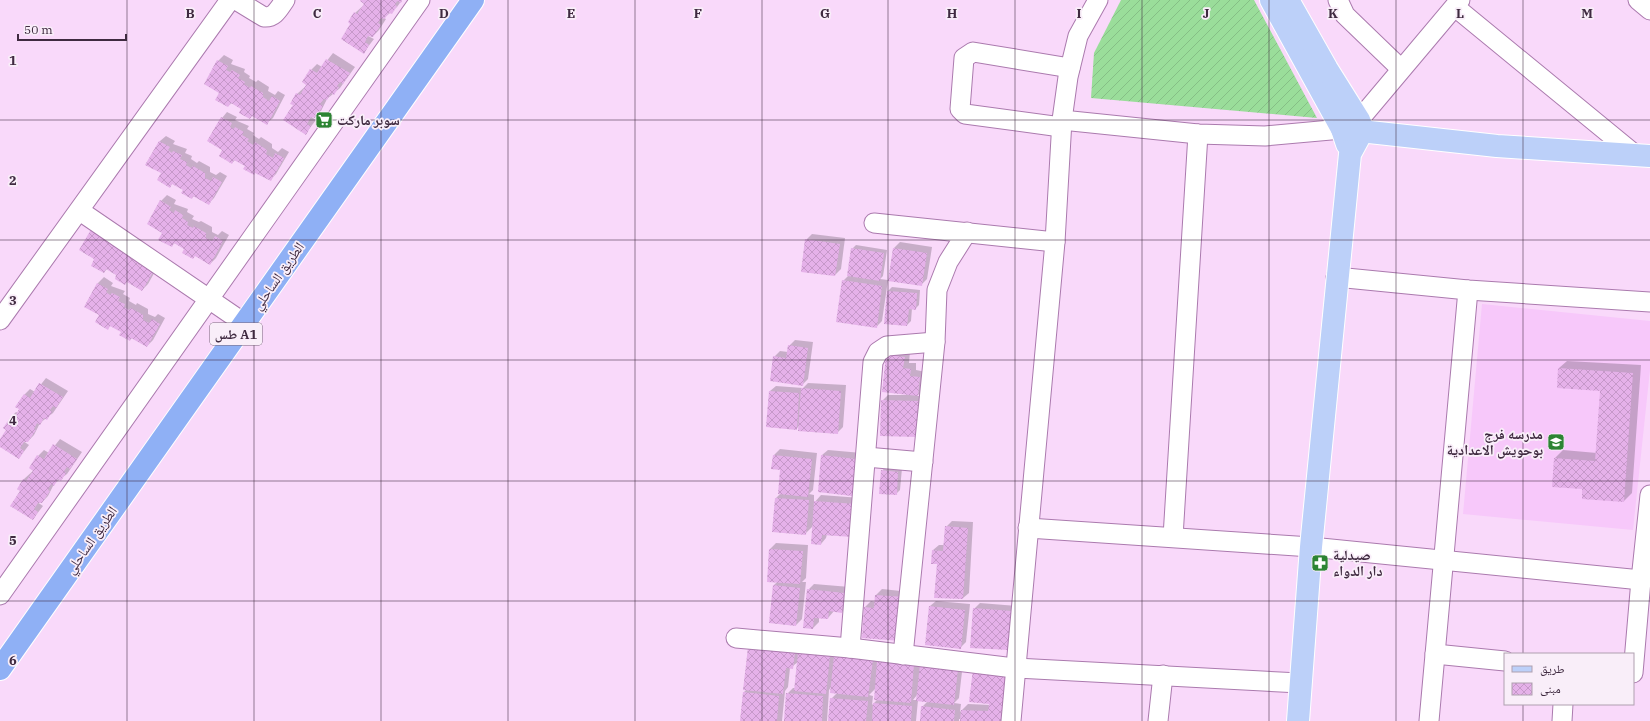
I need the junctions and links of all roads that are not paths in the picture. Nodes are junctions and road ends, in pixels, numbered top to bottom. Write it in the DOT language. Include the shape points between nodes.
graph roads {
  1 [pos="230,0"];
  2 [pos="236,0"];
  3 [pos="285,0"];
  4 [pos="420,0"];
  5 [pos="473,0"];
  6 [pos="1098,0"];
  7 [pos="1271,0"];
  8 [pos="1288,0"];
  9 [pos="1638,0"];
  10 [pos="1342,3"];
  11 [pos="1458,3"];
  12 [pos="1650,10"];
  13 [pos="1070,68"];
  14 [pos="1401,69"];
  15 [pos="1061,124"];
  16 [pos="1355,126"];
  17 [pos="1198,134"];
  18 [pos="1641,155"];
  19 [pos="80,211"];
  20 [pos="874,223"];
  21 [pos="967,232"];
  22 [pos="1054,242"];
  23 [pos="1336,277"];
  24 [pos="1468,290"];
  25 [pos="209,300"];
  26 [pos="1650,302"];
  27 [pos="0,320"];
  28 [pos="244,323"];
  29 [pos="935,342"];
  30 [pos="866,457"];
  31 [pos="923,462"];
  32 [pos="1650,495"];
  33 [pos="1028,528"];
  34 [pos="1173,537"];
  35 [pos="1311,547"];
  36 [pos="1444,560"];
  37 [pos="1640,580"];
  38 [pos="0,595"];
  39 [pos="736,638"];
  40 [pos="850,648"];
  41 [pos="1435,654"];
  42 [pos="903,655"];
  43 [pos="1504,660"];
  44 [pos="1634,660"];
  45 [pos="1014,668"];
  46 [pos="0,669"];
  47 [pos="1634,673"];
  48 [pos="1163,674"];
  49 [pos="1650,675"];
  50 [pos="1300,683"];
  51 [pos="1563,705"];
  52 [pos="1011,721"];
  53 [pos="1158,721"];
  54 [pos="1298,721"];
  55 [pos="1429,721"];
  56 [pos="1562,721"];
  1 -- 19 [label="street"];
  2 -- 3 [label="street" via="264,17 274,15"];
  4 -- 25 [label="street"];
  5 -- 28 [label="highway, الطريق الساحلي / طس A1"];
  6 -- 13 [label="street" via="1078,36"];
  7 -- 16 [label="main road"];
  8 -- 16 [label="main road"];
  9 -- 12 [label="street"];
  10 -- 14 [label="street" via="1345,15"];
  11 -- 14 [label="street"];
  11 -- 18 [label="street"];
  13 -- 15 [label="street"];
  13 -- 15 [label="street" via="974,52 964,58 960,110 965,114"];
  14 -- 16 [label="street"];
  15 -- 17 [label="street"];
  15 -- 22 [label="street"];
  16 -- 17 [label="street" via="1265,136"];
  16 -- 18 [label="main road" via="1497,146"];
  16 -- 23 [label="main road"];
  17 -- 34 [label="street"];
  19 -- 25 [label="street"];
  19 -- 27 [label="street"];
  20 -- 21 [label="street"];
  21 -- 22 [label="street"];
  21 -- 29 [label="street" via="948,262 937,290"];
  22 -- 33 [label="street"];
  23 -- 24 [label="street"];
  23 -- 35 [label="main road"];
  24 -- 26 [label="street"];
  24 -- 36 [label="street"];
  25 -- 28 [label="street"];
  25 -- 38 [label="street"];
  28 -- 46 [label="highway, الطريق الساحلي / طس A1"];
  29 -- 30 [label="street" via="887,346 878,352 873,362"];
  29 -- 31 [label="street"];
  30 -- 31 [label="street"];
  30 -- 40 [label="street"];
  31 -- 42 [label="street"];
  32 -- 37 [label="street"];
  33 -- 34 [label="street"];
  33 -- 45 [label="street"];
  34 -- 35 [label="street"];
  35 -- 36 [label="street"];
  35 -- 50 [label="main road"];
  36 -- 37 [label="street"];
  36 -- 41 [label="street"];
  37 -- 44 [label="street"];
  39 -- 40 [label="street"];
  40 -- 42 [label="street"];
  41 -- 43 [label="street"];
  41 -- 55 [label="street"];
  42 -- 45 [label="street"];
  45 -- 48 [label="street"];
  45 -- 52 [label="street"];
  47 -- 49 [label="street"];
  48 -- 50 [label="street"];
  48 -- 53 [label="street"];
  50 -- 54 [label="main road"];
  51 -- 56 [label="street"];
}
